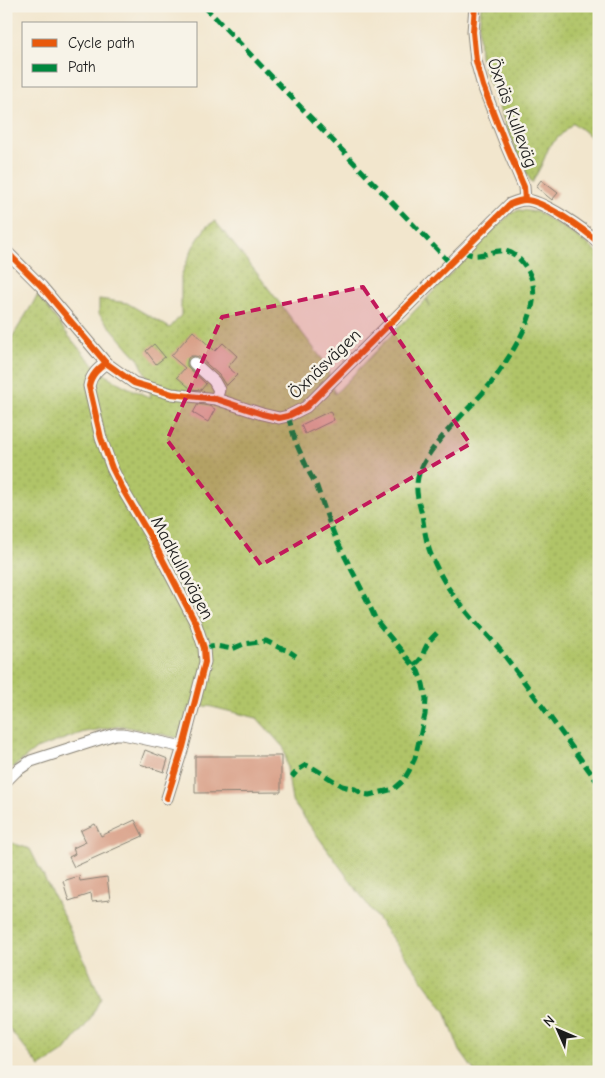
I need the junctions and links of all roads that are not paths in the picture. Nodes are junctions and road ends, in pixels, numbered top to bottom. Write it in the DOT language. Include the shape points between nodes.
graph roads {
  1 [pos="475,6"];
  2 [pos="525,200"];
  3 [pos="599,242"];
  4 [pos="6,251"];
  5 [pos="106,363"];
  6 [pos="194,364"];
  7 [pos="216,399"];
  8 [pos="183,747"];
  9 [pos="6,781"];
  10 [pos="167,798"];
  1 -- 2 [label="street, Öxnäs Kulleväg" via="476,61 524,187"];
  2 -- 3 [label="street" via="555,212"];
  2 -- 7 [label="street, Öxnäsvägen" via="510,204 306,407 279,418"];
  4 -- 5 [label="street, Öxnäsvägen" via="41,286"];
  5 -- 7 [label="street, Öxnäsvägen" via="134,383 172,394"];
  5 -- 8 [label="street, Madkullavägen" via="94,374 89,386 106,453 196,624 204,648 205,662"];
  6 -- 7 [label="street" via="214,381 219,390"];
  8 -- 9 [label="street" via="116,734 31,762"];
  8 -- 10 [label="street, Madkullavägen"];
}
